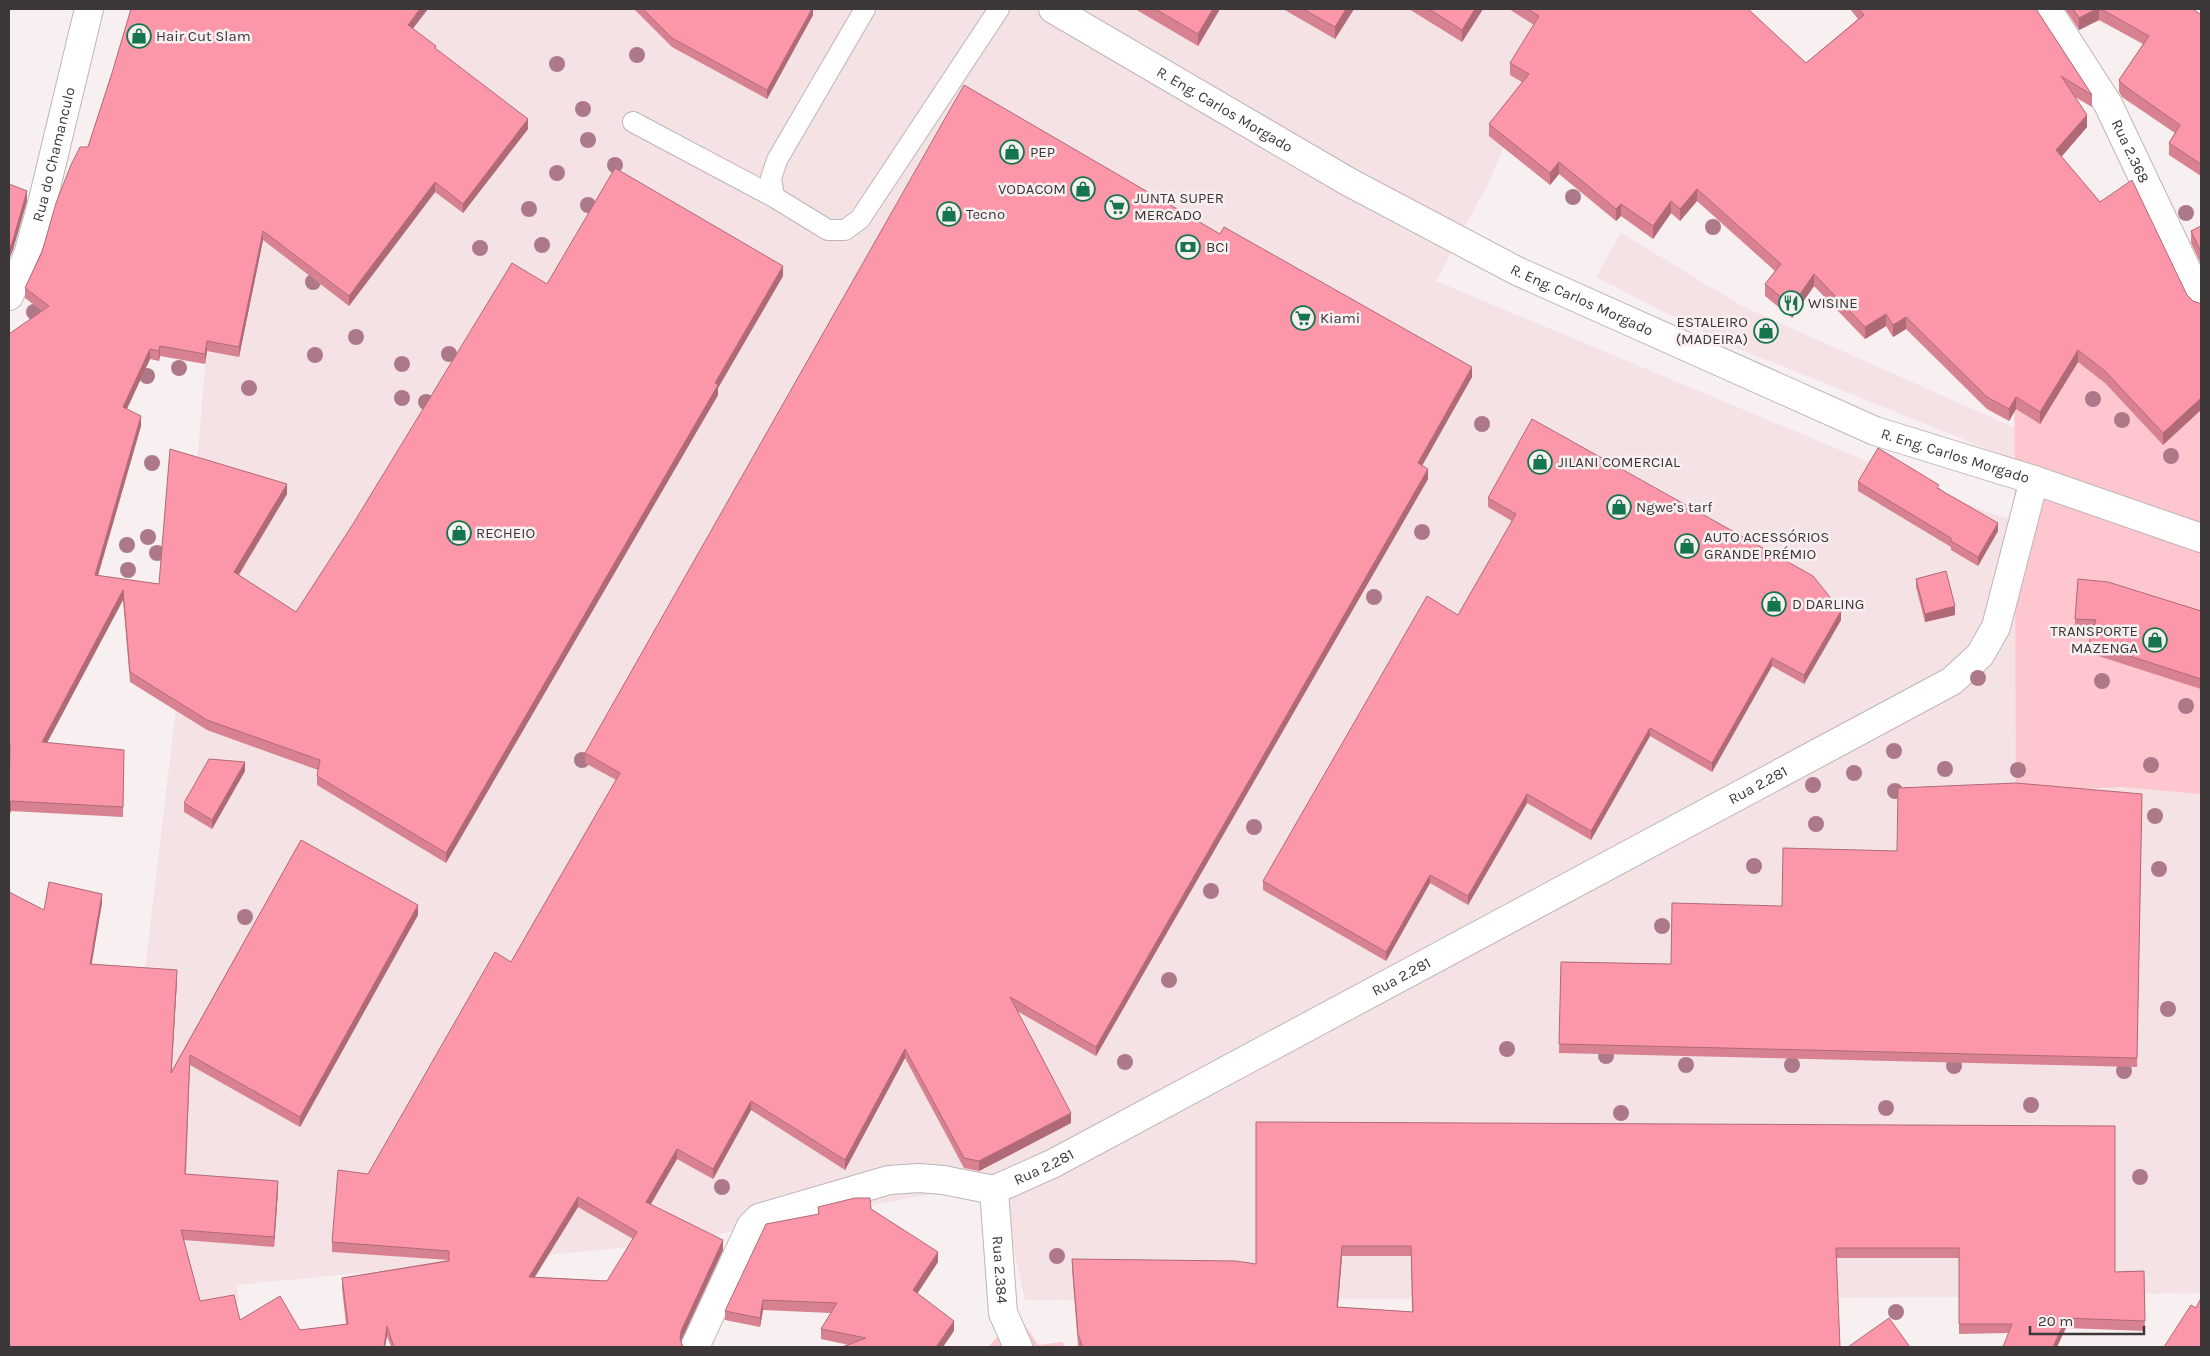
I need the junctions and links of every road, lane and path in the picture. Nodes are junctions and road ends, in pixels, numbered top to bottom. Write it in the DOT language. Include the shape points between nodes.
graph roads {
  1 [pos="89,9"];
  2 [pos="864,9"];
  3 [pos="999,9"];
  4 [pos="1053,9"];
  5 [pos="2048,9"];
  6 [pos="633,122"];
  7 [pos="774,197"];
  8 [pos="9,296"];
  9 [pos="2201,300"];
  10 [pos="2034,480"];
  11 [pos="2201,538"];
  12 [pos="994,1190"];
  13 [pos="695,1347"];
  14 [pos="1018,1347"];
  1 -- 8 [label="street, Rua do Chamanculo" via="38,221 28,255"];
  2 -- 7 [label="lane" via="777,160 770,178"];
  3 -- 7 [label="lane" via="860,219 845,230 828,230"];
  4 -- 10 [label="street, R. Eng. Carlos Morgado" via="1347,181 1517,271 1875,431"];
  5 -- 9 [label="street, Rua 2.368" via="2108,104"];
  6 -- 7 [label="lane"];
  10 -- 11 [label="street, R. Eng. Carlos Morgado"];
  10 -- 12 [label="street, Rua 2.281" via="1996,627 1980,655 1952,681 1062,1159"];
  12 -- 13 [label="street" via="943,1180 889,1180 760,1218 751,1226"];
  12 -- 14 [label="street, Rua 2.384" via="1003,1313"];
}
